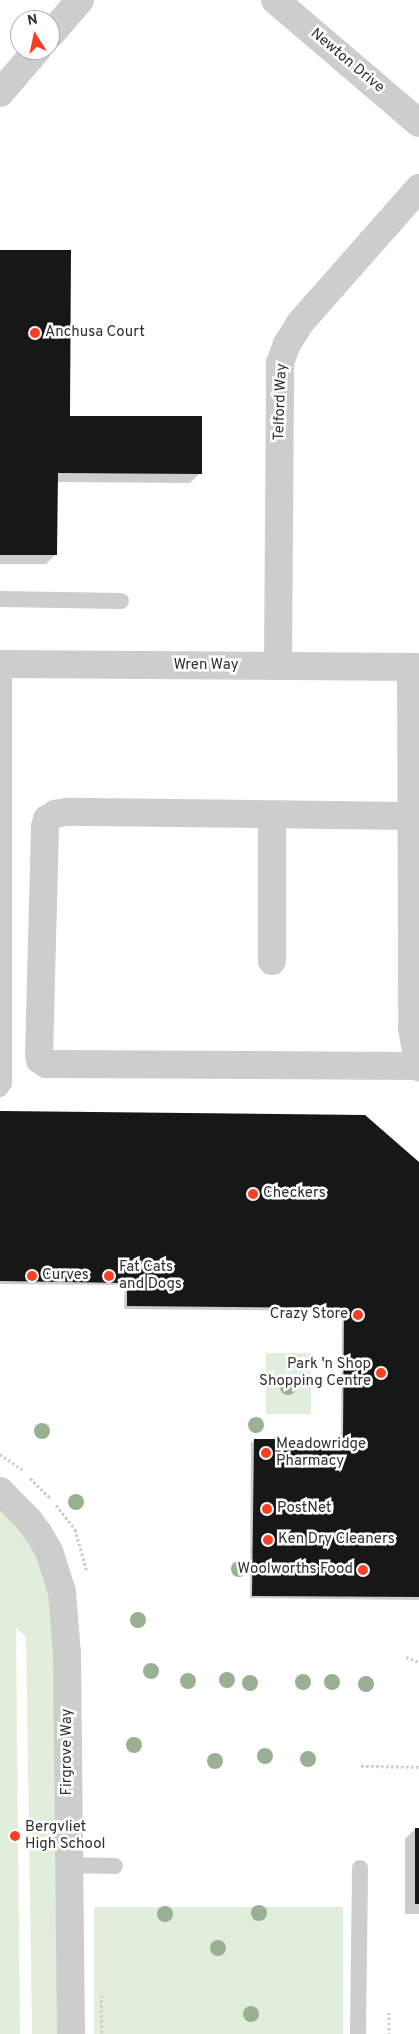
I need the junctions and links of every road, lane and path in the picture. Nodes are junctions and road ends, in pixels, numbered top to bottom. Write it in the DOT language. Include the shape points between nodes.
graph roads {
  1 [pos="80,0"];
  2 [pos="275,0"];
  3 [pos="60,23"];
  4 [pos="28,60"];
  5 [pos="0,92"];
  6 [pos="419,123"];
  7 [pos="419,188"];
  8 [pos="0,599"];
  9 [pos="121,602"];
  10 [pos="2,664"];
  11 [pos="278,666"];
  12 [pos="415,667"];
  13 [pos="272,815"];
  14 [pos="411,816"];
  15 [pos="272,961"];
  16 [pos="419,1066"];
  17 [pos="0,1089"];
  18 [pos="0,1491"];
  19 [pos="406,1657"];
  20 [pos="419,1662"];
  21 [pos="361,1766"];
  22 [pos="419,1767"];
  23 [pos="68,1865"];
  24 [pos="115,1866"];
  25 [pos="360,1868"];
  26 [pos="389,2012"];
  27 [pos="71,2034"];
  28 [pos="358,2034"];
  29 [pos="389,2034"];
  1 -- 3 [label="street"];
  2 -- 6 [label="street, Newton Drive"];
  4 -- 5 [label="street"];
  7 -- 11 [label="street, Telford Way" via="300,323 280,363"];
  8 -- 9 [label="lane"];
  10 -- 11 [label="street, Wren Way"];
  10 -- 17 [label="lane" via="4,1083"];
  11 -- 12 [label="street, Wren Way"];
  12 -- 14 [label="street, Wren Way"];
  13 -- 14 [label="street"];
  13 -- 15 [label="street"];
  13 -- 16 [label="street" via="67,812 47,819 40,1060 46,1064"];
  14 -- 16 [label="street, Wren Way" via="412,1028"];
  18 -- 23 [label="street, Firgrove Way" via="39,1534 49,1551 62,1592 67,1654"];
  19 -- 20 [label="path"];
  21 -- 22 [label="path"];
  23 -- 24 [label="lane"];
  23 -- 27 [label="street, Firgrove Way"];
  25 -- 28 [label="lane"];
  26 -- 29 [label="path"];
}
